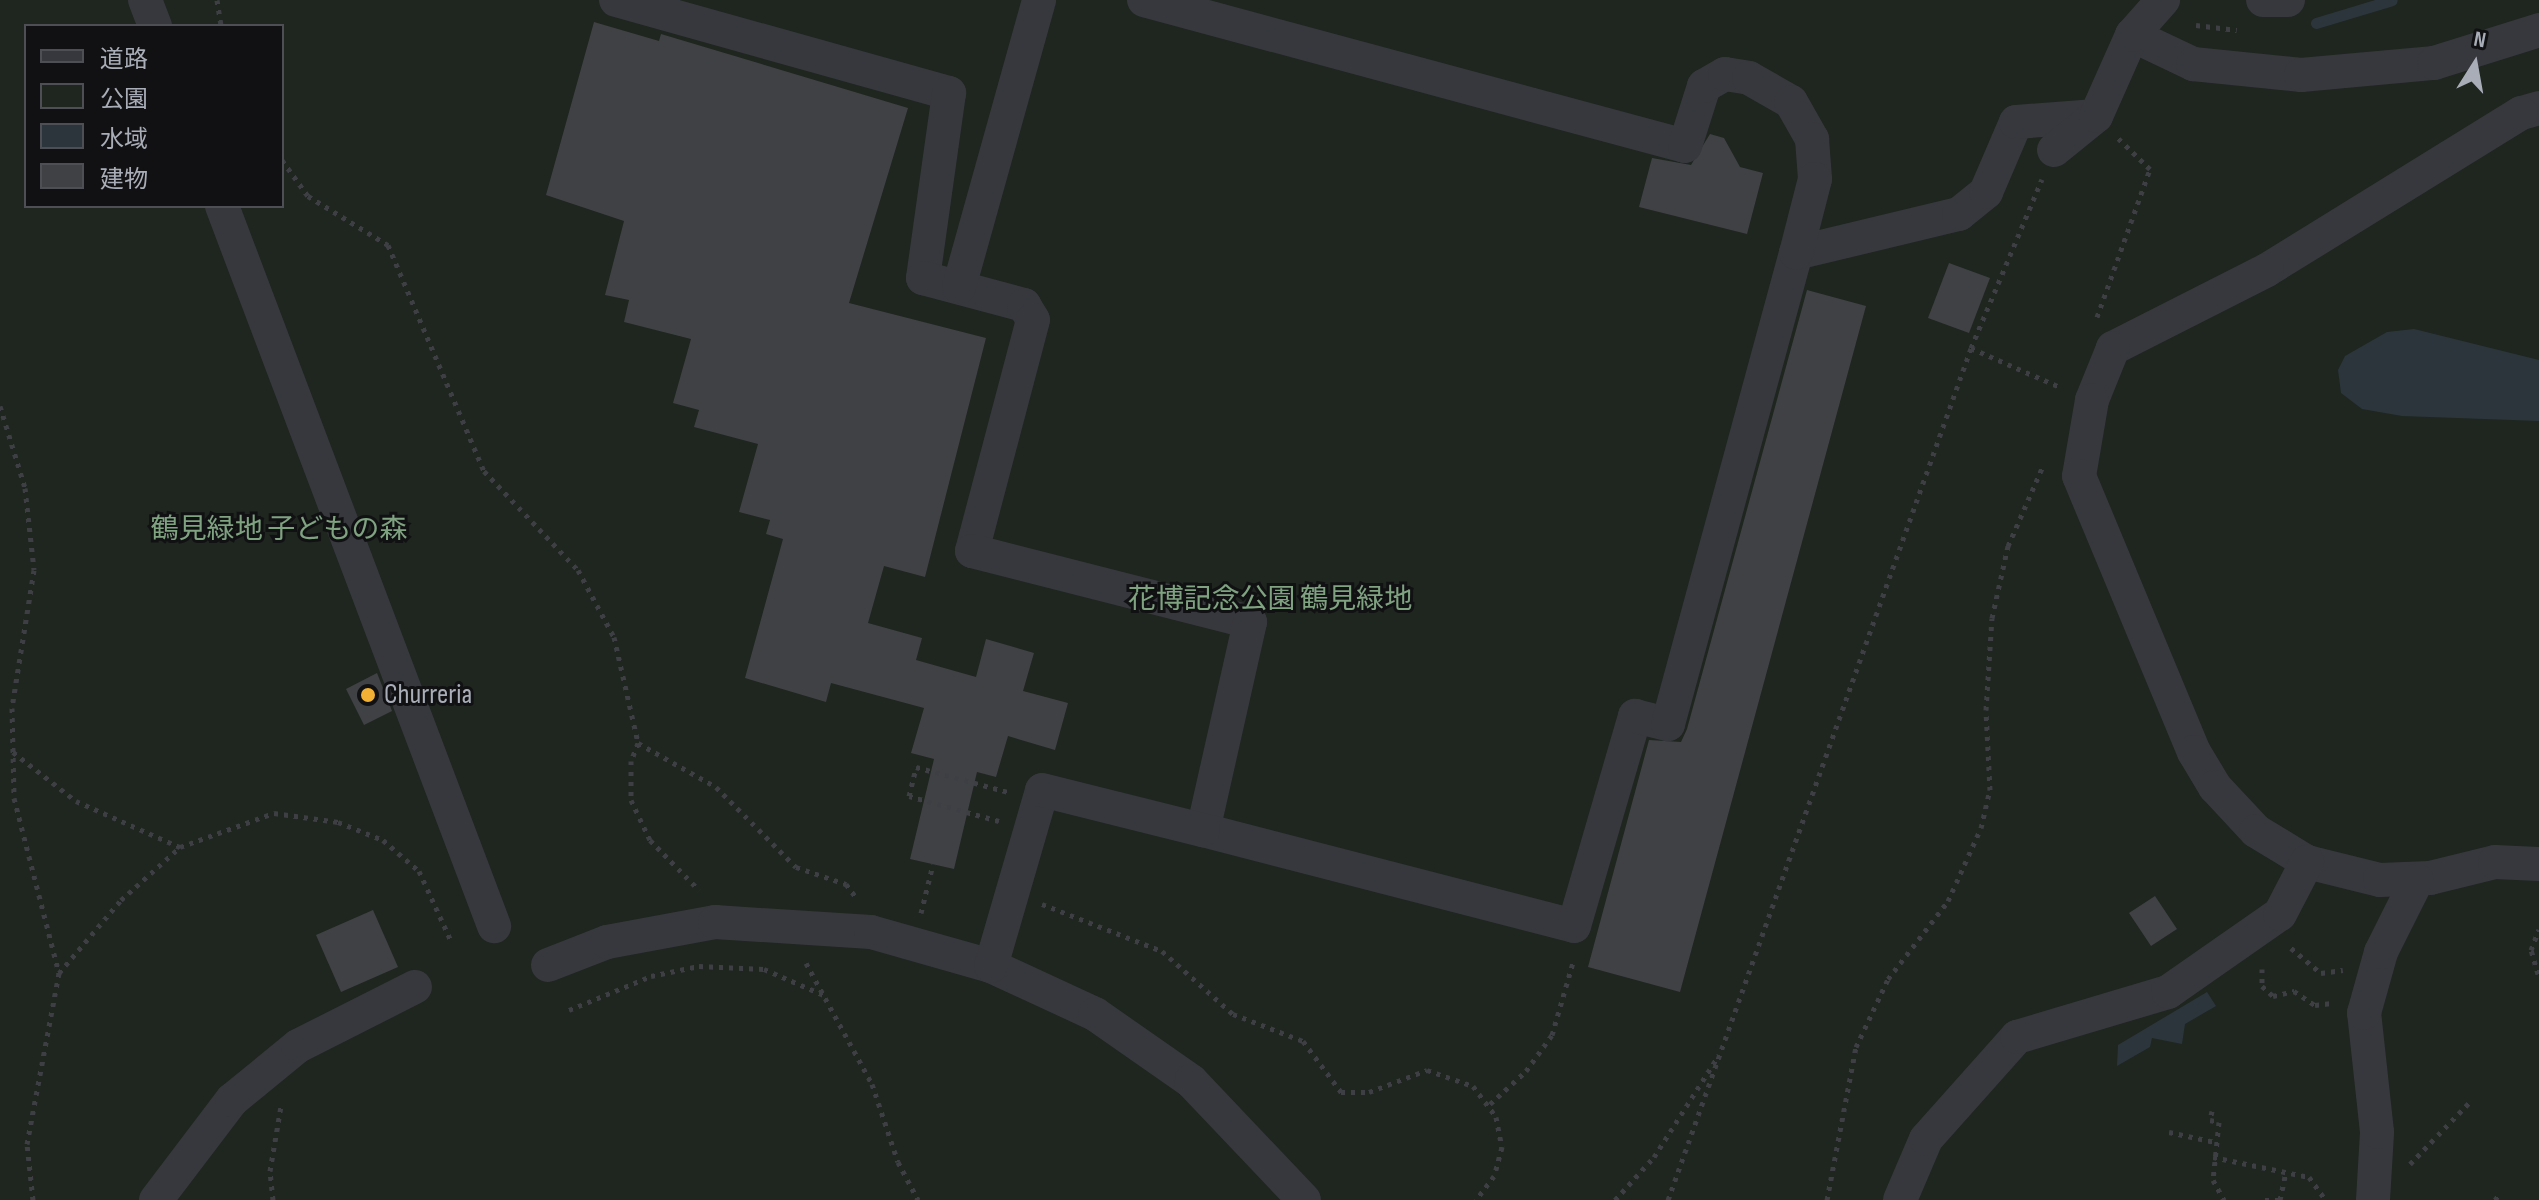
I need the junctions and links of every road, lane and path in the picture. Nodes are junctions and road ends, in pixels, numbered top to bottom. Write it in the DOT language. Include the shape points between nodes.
graph roads {
  1 [pos="145,0"];
  2 [pos="217,0"];
  3 [pos="616,0"];
  4 [pos="1039,0"];
  5 [pos="1144,0"];
  6 [pos="2263,0"];
  7 [pos="2288,0"];
  8 [pos="2147,18"];
  9 [pos="154,24"];
  10 [pos="221,24"];
  11 [pos="2539,30"];
  12 [pos="2247,32"];
  13 [pos="2539,108"];
  14 [pos="2096,116"];
  15 [pos="2054,150"];
  16 [pos="284,163"];
  17 [pos="223,208"];
  18 [pos="1796,253"];
  19 [pos="959,287"];
  20 [pos="2092,332"];
  21 [pos="1971,348"];
  22 [pos="2071,392"];
  23 [pos="0,406"];
  24 [pos="2047,457"];
  25 [pos="638,743"];
  26 [pos="12,752"];
  27 [pos="1034,819"];
  28 [pos="1203,830"];
  29 [pos="180,847"];
  30 [pos="2307,862"];
  31 [pos="933,864"];
  32 [pos="2539,864"];
  33 [pos="2417,880"];
  34 [pos="1013,888"];
  35 [pos="715,922"];
  36 [pos="782,925"];
  37 [pos="494,926"];
  38 [pos="1574,926"];
  39 [pos="2539,929"];
  40 [pos="871,932"];
  41 [pos="452,943"];
  42 [pos="915,945"];
  43 [pos="2277,951"];
  44 [pos="2267,961"];
  45 [pos="548,965"];
  46 [pos="991,966"];
  47 [pos="2375,972"];
  48 [pos="59,973"];
  49 [pos="2538,974"];
  50 [pos="415,987"];
  51 [pos="826,997"];
  52 [pos="2365,1007"];
  53 [pos="569,1010"];
  54 [pos="1725,1046"];
  55 [pos="282,1100"];
  56 [pos="2469,1103"];
  57 [pos="1490,1104"];
  58 [pos="2212,1111"];
  59 [pos="2169,1132"];
  60 [pos="2215,1142"];
  61 [pos="2213,1157"];
  62 [pos="2377,1161"];
  63 [pos="2286,1172"];
  64 [pos="2500,1193"];
  65 [pos="33,1200"];
  66 [pos="156,1200"];
  67 [pos="273,1200"];
  68 [pos="918,1200"];
  69 [pos="1304,1200"];
  70 [pos="1476,1200"];
  71 [pos="1615,1200"];
  72 [pos="1668,1200"];
  73 [pos="1827,1200"];
  74 [pos="1900,1200"];
  75 [pos="2224,1200"];
  76 [pos="2265,1200"];
  77 [pos="2326,1200"];
  78 [pos="2373,1200"];
  79 [pos="2495,1200"];
  1 -- 9 [label="street"];
  2 -- 10 [label="path"];
  3 -- 19 [label="street" via="949,93 923,278"];
  4 -- 19 [label="street"];
  5 -- 18 [label="street" via="1685,146 1704,86 1725,74 1749,78 1791,102 1812,139 1815,179"];
  6 -- 7 [label="street"];
  8 -- 11 [label="street" via="2193,64 2301,75 2434,63"];
  8 -- 12 [label="path"];
  8 -- 14 [label="street"];
  13 -- 30 [label="street" via="2521,113 2267,270 2113,348 2092,400 2080,487 2183,728 2227,803 2272,843"];
  14 -- 15 [label="street"];
  14 -- 18 [label="street" via="2016,122 1986,192 1959,214"];
  14 -- 20 [label="path" via="2150,169"];
  15 -- 21 [label="path"];
  16 -- 25 [label="path" via="308,196 388,245 484,471 578,570 614,637"];
  17 -- 37 [label="street"];
  18 -- 38 [label="street" via="1668,724 1635,716"];
  19 -- 28 [label="street" via="1024,305 1033,320 972,551 1250,622"];
  21 -- 22 [label="path"];
  21 -- 54 [label="path"];
  23 -- 26 [label="path" via="25,488 34,570 12,708"];
  24 -- 73 [label="path" via="2008,546 1992,618 1986,710 1990,790 1981,828 1948,901 1888,979 1856,1047"];
  25 -- 35 [label="path" via="631,761 631,800 650,840 699,890"];
  25 -- 40 [label="path" via="716,787 796,867 846,884 871,917"];
  26 -- 29 [label="path" via="76,801"];
  26 -- 48 [label="path" via="14,798"];
  27 -- 27 [label="path" via="909,796 916,767 1002,788"];
  27 -- 28 [label="street" via="1042,790"];
  27 -- 34 [label="street"];
  28 -- 38 [label="street"];
  29 -- 41 [label="path" via="274,813 338,822 383,840 419,871"];
  29 -- 48 [label="path" via="121,900"];
  30 -- 33 [label="street" via="2355,877"];
  30 -- 74 [label="street" via="2280,914 2168,992 2017,1037 1926,1139"];
  31 -- 42 [label="path"];
  32 -- 33 [label="street" via="2495,862"];
  33 -- 47 [label="street"];
  34 -- 46 [label="street"];
  34 -- 57 [label="path" via="1096,929 1162,951 1233,1014 1303,1041 1341,1092 1369,1092 1402,1074 1439,1071 1473,1086"];
  35 -- 36 [label="street"];
  35 -- 45 [label="street" via="607,942"];
  36 -- 40 [label="street"];
  36 -- 51 [label="path"];
  38 -- 57 [label="path" via="1571,982 1552,1035 1526,1071"];
  39 -- 49 [label="path" via="2531,950"];
  40 -- 42 [label="street"];
  42 -- 46 [label="street"];
  43 -- 47 [label="path" via="2294,948 2321,973"];
  44 -- 52 [label="path" via="2262,986 2273,996 2294,991 2315,1005"];
  46 -- 69 [label="street" via="1095,1014 1191,1081"];
  47 -- 52 [label="street"];
  48 -- 65 [label="path" via="27,1144"];
  50 -- 66 [label="street" via="298,1046 232,1100"];
  51 -- 53 [label="path" via="764,969 699,966 651,976"];
  51 -- 68 [label="path" via="872,1084 898,1162"];
  52 -- 62 [label="street"];
  54 -- 71 [label="path" via="1654,1157"];
  54 -- 72 [label="path"];
  55 -- 67 [label="path" via="270,1171"];
  56 -- 62 [label="path" via="2411,1164"];
  57 -- 70 [label="path" via="1501,1131 1500,1161"];
  58 -- 60 [label="path" via="2210,1120 2219,1122"];
  59 -- 60 [label="path"];
  60 -- 61 [label="path"];
  61 -- 63 [label="path"];
  61 -- 75 [label="path" via="2213,1180"];
  62 -- 78 [label="street"];
  63 -- 76 [label="path" via="2280,1200"];
  63 -- 77 [label="path" via="2314,1180"];
  64 -- 79 [label="path"];
}
